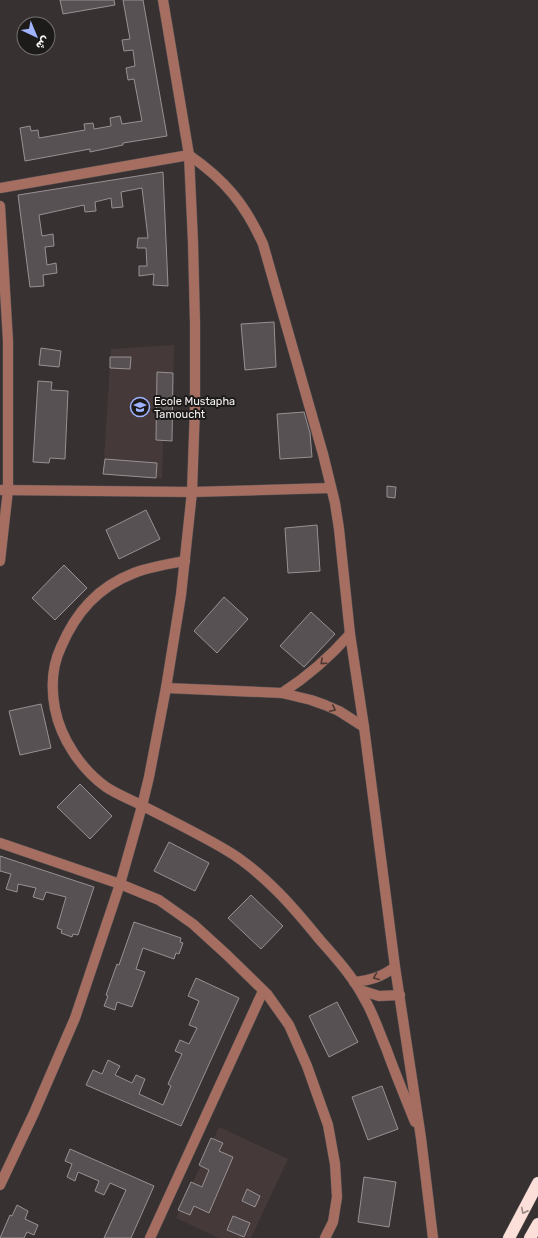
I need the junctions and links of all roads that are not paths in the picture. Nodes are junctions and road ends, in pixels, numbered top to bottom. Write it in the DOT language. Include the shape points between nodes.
graph roads {
  1 [pos="163,0"];
  2 [pos="189,155"];
  3 [pos="0,188"];
  4 [pos="0,206"];
  5 [pos="331,488"];
  6 [pos="4,490"];
  7 [pos="192,492"];
  8 [pos="0,561"];
  9 [pos="185,561"];
  10 [pos="350,634"];
  11 [pos="166,688"];
  12 [pos="282,693"];
  13 [pos="364,727"];
  14 [pos="142,806"];
  15 [pos="0,843"];
  16 [pos="120,884"];
  17 [pos="395,966"];
  18 [pos="357,986"];
  19 [pos="263,991"];
  20 [pos="400,995"];
  21 [pos="421,1138"];
  22 [pos="538,1183"];
  23 [pos="0,1185"];
  24 [pos="538,1224"];
  25 [pos="150,1238"];
  26 [pos="326,1238"];
  27 [pos="433,1238"];
  28 [pos="509,1238"];
  29 [pos="530,1238"];
  1 -- 2 [label="street"];
  2 -- 3 [label="street"];
  2 -- 5 [label="street" via="205,166 233,193 255,226 263,244"];
  2 -- 7 [label="street" via="195,323"];
  4 -- 6 [label="street" via="8,341"];
  5 -- 7 [label="street"];
  5 -- 10 [label="street" via="339,529"];
  6 -- 7 [label="street"];
  6 -- 8 [label="street"];
  7 -- 9 [label="street"];
  9 -- 11 [label="street"];
  9 -- 14 [label="street" via="136,572 114,582 95,596 79,613 67,634 58,652 53,676 53,699 58,722 68,744 83,766 104,786"];
  10 -- 12 [label="street, one-way" via="319,666"];
  10 -- 13 [label="street"];
  11 -- 12 [label="street"];
  11 -- 14 [label="street"];
  12 -- 13 [label="street, one-way" via="325,705"];
  13 -- 17 [label="street"];
  14 -- 16 [label="street"];
  14 -- 18 [label="street" via="227,850 255,870 302,918"];
  15 -- 16 [label="street"];
  16 -- 19 [label="street" via="159,900 192,924"];
  16 -- 23 [label="street" via="75,1018"];
  17 -- 18 [label="street, one-way" via="377,978"];
  17 -- 20 [label="street"];
  18 -- 20 [label="street" via="379,996"];
  18 -- 21 [label="street" via="371,1012"];
  19 -- 25 [label="street"];
  19 -- 26 [label="street" via="289,1025 328,1125 335,1164 337,1197 333,1222"];
  20 -- 21 [label="street"];
  21 -- 27 [label="street"];
  22 -- 28 [label="highway, one-way"];
  24 -- 29 [label="highway"];
}
